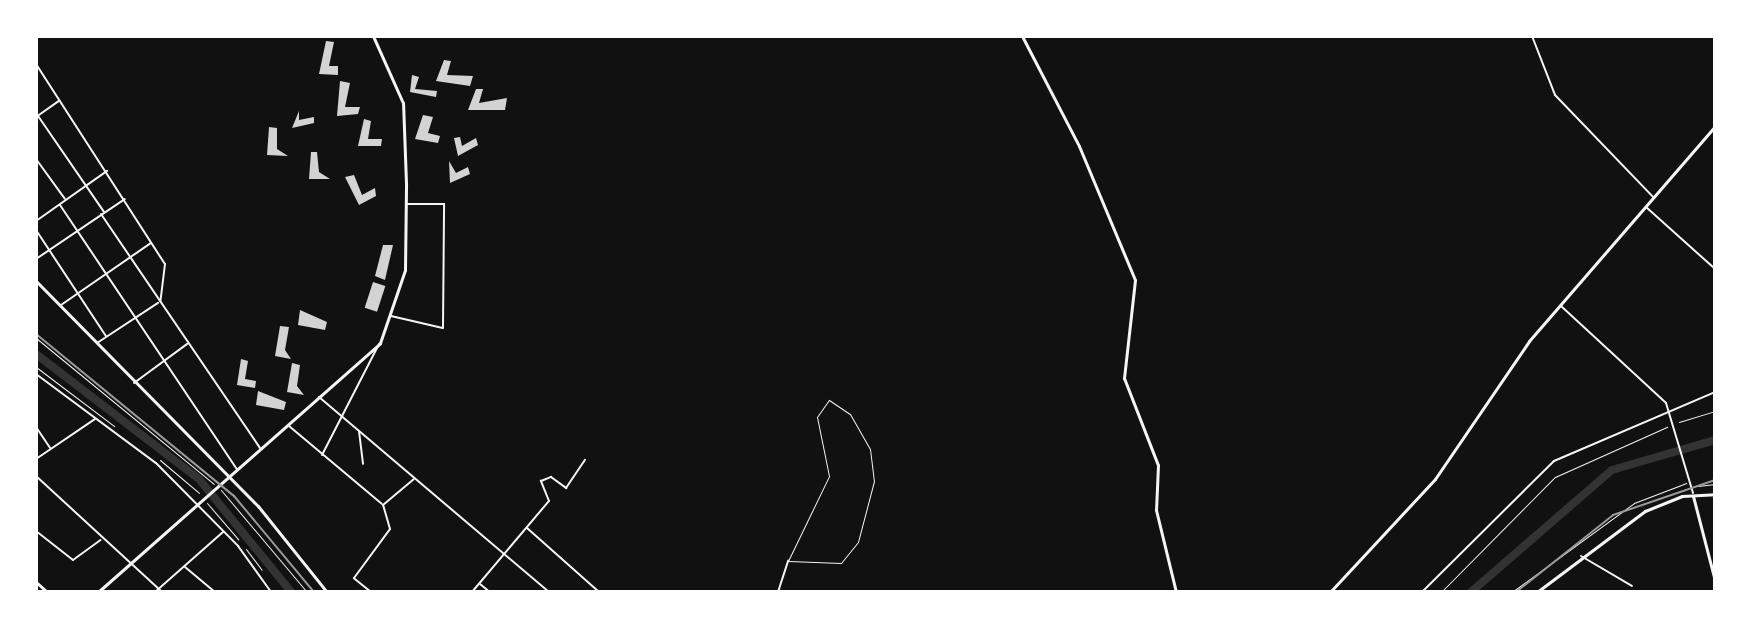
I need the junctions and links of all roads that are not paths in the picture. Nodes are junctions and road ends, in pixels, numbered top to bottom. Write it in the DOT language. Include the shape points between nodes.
graph roads {
  1 [pos="373,36"];
  2 [pos="1022,36"];
  3 [pos="1532,36"];
  4 [pos="36,64"];
  5 [pos="60,100"];
  6 [pos="37,115"];
  7 [pos="1715,126"];
  8 [pos="36,159"];
  9 [pos="108,170"];
  10 [pos="86,186"];
  11 [pos="125,198"];
  12 [pos="1654,198"];
  13 [pos="66,200"];
  14 [pos="406,204"];
  15 [pos="60,205"];
  16 [pos="1646,207"];
  17 [pos="102,213"];
  18 [pos="36,221"];
  19 [pos="36,230"];
  20 [pos="77,231"];
  21 [pos="152,242"];
  22 [pos="50,249"];
  23 [pos="129,257"];
  24 [pos="36,259"];
  25 [pos="1715,269"];
  26 [pos="106,273"];
  27 [pos="36,281"];
  28 [pos="77,292"];
  29 [pos="159,303"];
  30 [pos="60,305"];
  31 [pos="1560,305"];
  32 [pos="135,316"];
  33 [pos="391,316"];
  34 [pos="106,336"];
  35 [pos="97,343"];
  36 [pos="187,343"];
  37 [pos="380,343"];
  38 [pos="164,360"];
  39 [pos="36,374"];
  40 [pos="134,383"];
  41 [pos="1715,392"];
  42 [pos="319,397"];
  43 [pos="1671,412"];
  44 [pos="95,419"];
  45 [pos="345,419"];
  46 [pos="288,424"];
  47 [pos="36,427"];
  48 [pos="359,431"];
  49 [pos="50,449"];
  50 [pos="261,450"];
  51 [pos="322,455"];
  52 [pos="36,459"];
  53 [pos="585,460"];
  54 [pos="363,464"];
  55 [pos="237,469"];
  56 [pos="36,476"];
  57 [pos="229,476"];
  58 [pos="415,478"];
  59 [pos="1715,494"];
  60 [pos="1693,496"];
  61 [pos="201,503"];
  62 [pos="383,505"];
  63 [pos="527,527"];
  64 [pos="36,531"];
  65 [pos="224,531"];
  66 [pos="102,539"];
  67 [pos="505,553"];
  68 [pos="1581,556"];
  69 [pos="788,561"];
  70 [pos="128,564"];
  71 [pos="184,567"];
  72 [pos="1715,581"];
  73 [pos="36,582"];
  74 [pos="479,583"];
  75 [pos="1632,586"];
  76 [pos="158,591"];
  77 [pos="1539,591"];
  78 [pos="47,592"];
  79 [pos="98,592"];
  80 [pos="215,592"];
  81 [pos="271,592"];
  82 [pos="327,592"];
  83 [pos="371,592"];
  84 [pos="472,592"];
  85 [pos="490,592"];
  86 [pos="549,592"];
  87 [pos="599,592"];
  88 [pos="755,592"];
  89 [pos="769,592"];
  90 [pos="778,592"];
  91 [pos="1176,592"];
  92 [pos="1330,592"];
  93 [pos="1422,592"];
  1 -- 14 [label="main road" via="403,103"];
  2 -- 91 [label="main road" via="1079,146 1135,280 1124,378 1158,465 1156,510"];
  3 -- 12 [label="street" via="1555,95"];
  4 -- 5 [label="street"];
  5 -- 6 [label="street"];
  5 -- 9 [label="street"];
  6 -- 10 [label="street"];
  7 -- 12 [label="main road"];
  8 -- 13 [label="street"];
  9 -- 10 [label="street"];
  9 -- 11 [label="street"];
  10 -- 13 [label="street"];
  10 -- 17 [label="street"];
  11 -- 17 [label="street"];
  11 -- 21 [label="street"];
  12 -- 16 [label="main road"];
  13 -- 15 [label="street"];
  14 -- 33 [label="main road" via="405,270"];
  14 -- 33 [label="street" via="444,204 443,328"];
  15 -- 18 [label="street"];
  15 -- 20 [label="street"];
  16 -- 25 [label="street"];
  16 -- 31 [label="main road"];
  17 -- 20 [label="street"];
  17 -- 23 [label="street"];
  19 -- 22 [label="street"];
  20 -- 22 [label="street"];
  20 -- 26 [label="street"];
  21 -- 23 [label="street"];
  21 -- 29 [label="street" via="165,264"];
  22 -- 24 [label="street"];
  22 -- 28 [label="street"];
  23 -- 26 [label="street"];
  23 -- 29 [label="street"];
  26 -- 28 [label="street"];
  26 -- 32 [label="street"];
  27 -- 30 [label="main road"];
  28 -- 30 [label="street"];
  28 -- 34 [label="street"];
  29 -- 32 [label="street"];
  29 -- 36 [label="street"];
  30 -- 35 [label="main road"];
  31 -- 43 [label="street"];
  31 -- 92 [label="main road" via="1435,479"];
  32 -- 34 [label="street"];
  32 -- 38 [label="street"];
  33 -- 37 [label="main road"];
  34 -- 35 [label="street"];
  35 -- 40 [label="main road"];
  36 -- 38 [label="street"];
  36 -- 50 [label="street"];
  37 -- 42 [label="main road"];
  37 -- 45 [label="street"];
  38 -- 40 [label="street"];
  38 -- 55 [label="street"];
  39 -- 44 [label="street"];
  40 -- 57 [label="main road"];
  41 -- 43 [label="street"];
  42 -- 45 [label="street"];
  42 -- 46 [label="main road"];
  43 -- 60 [label="street"];
  43 -- 93 [label="street" via="1554,461"];
  44 -- 49 [label="street"];
  44 -- 61 [label="street"];
  45 -- 48 [label="street"];
  45 -- 51 [label="street"];
  46 -- 50 [label="main road"];
  46 -- 51 [label="street"];
  47 -- 49 [label="street"];
  48 -- 54 [label="street"];
  48 -- 58 [label="street"];
  49 -- 52 [label="street"];
  50 -- 55 [label="main road"];
  51 -- 62 [label="street"];
  53 -- 63 [label="street" via="566,488 551,477 541,481 549,501"];
  55 -- 57 [label="main road"];
  56 -- 66 [label="street"];
  57 -- 61 [label="main road"];
  57 -- 82 [label="main road"];
  58 -- 62 [label="street"];
  58 -- 67 [label="street"];
  59 -- 60 [label="main road"];
  60 -- 68 [label="main road" via="1645,511"];
  60 -- 72 [label="main road"];
  61 -- 65 [label="street"];
  61 -- 70 [label="main road"];
  62 -- 83 [label="street" via="390,529 354,578"];
  63 -- 67 [label="street"];
  63 -- 87 [label="street"];
  64 -- 66 [label="street" via="73,560"];
  65 -- 71 [label="street"];
  65 -- 81 [label="street"];
  66 -- 70 [label="street"];
  67 -- 74 [label="street"];
  67 -- 86 [label="street"];
  68 -- 75 [label="street"];
  68 -- 77 [label="main road"];
  69 -- 69 [label="lane" via="829,476 820,406 839,400 870,449 874,470 858,542 841,563"];
  69 -- 90 [label="street"];
  70 -- 76 [label="street"];
  70 -- 79 [label="main road"];
  71 -- 76 [label="street"];
  71 -- 80 [label="street"];
  73 -- 78 [label="main road"];
  74 -- 84 [label="street"];
  74 -- 85 [label="street"];
  88 -- 89 [label="street"];
}
